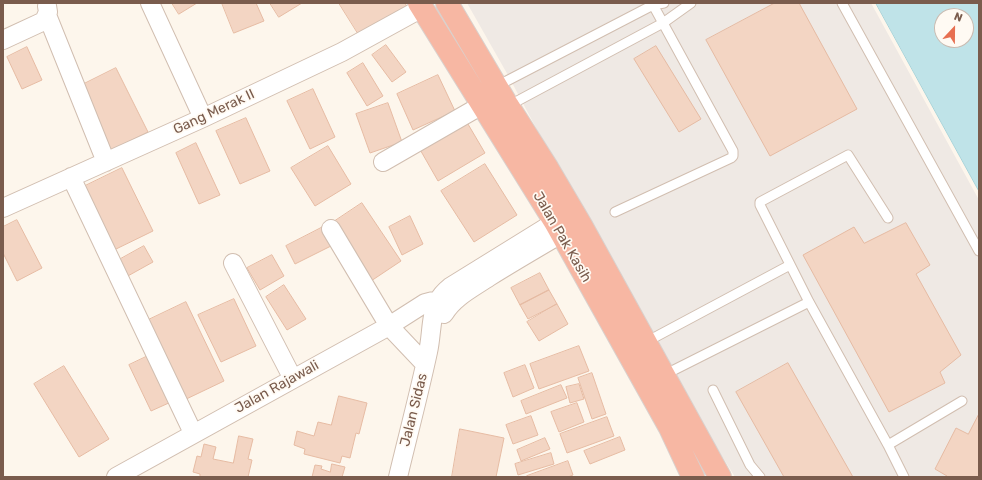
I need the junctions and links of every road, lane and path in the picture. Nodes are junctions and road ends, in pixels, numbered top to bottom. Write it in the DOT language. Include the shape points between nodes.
graph roads {
  1 [pos="150,3"];
  2 [pos="447,3"];
  3 [pos="664,3"];
  4 [pos="691,3"];
  5 [pos="842,3"];
  6 [pos="653,4"];
  7 [pos="421,6"];
  8 [pos="46,9"];
  9 [pos="663,23"];
  10 [pos="3,40"];
  11 [pos="497,86"];
  12 [pos="482,105"];
  13 [pos="508,106"];
  14 [pos="203,118"];
  15 [pos="106,162"];
  16 [pos="383,162"];
  17 [pos="71,177"];
  18 [pos="3,208"];
  19 [pos="615,212"];
  20 [pos="888,218"];
  21 [pos="558,228"];
  22 [pos="331,229"];
  23 [pos="979,251"];
  24 [pos="233,263"];
  25 [pos="790,265"];
  26 [pos="809,302"];
  27 [pos="444,303"];
  28 [pos="389,326"];
  29 [pos="646,342"];
  30 [pos="425,364"];
  31 [pos="664,376"];
  32 [pos="293,379"];
  33 [pos="714,390"];
  34 [pos="962,401"];
  35 [pos="193,433"];
  36 [pos="888,445"];
  37 [pos="148,458"];
  38 [pos="116,477"];
  39 [pos="144,477"];
  40 [pos="398,477"];
  41 [pos="693,477"];
  42 [pos="720,477"];
  43 [pos="760,477"];
  44 [pos="904,477"];
  1 -- 14 [label="street"];
  2 -- 11 [label="highway, Jalan Pak Kasih"];
  3 -- 6 [label="lane"];
  4 -- 9 [label="lane"];
  5 -- 23 [label="lane"];
  6 -- 9 [label="lane"];
  6 -- 11 [label="lane"];
  7 -- 12 [label="highway, Jalan Pak Kasih"];
  7 -- 14 [label="street, Gang Merak II" via="342,52"];
  8 -- 10 [label="street" via="42,22"];
  8 -- 15 [label="street"];
  9 -- 13 [label="lane"];
  9 -- 19 [label="lane" via="734,154 731,158"];
  11 -- 13 [label="highway, Jalan Pak Kasih"];
  12 -- 16 [label="street"];
  12 -- 21 [label="highway, Jalan Pak Kasih"];
  13 -- 29 [label="highway, Jalan Pak Kasih" via="581,225"];
  14 -- 15 [label="street, Gang Merak II"];
  15 -- 17 [label="street, Gang Merak II"];
  17 -- 18 [label="street, Gang Merak II"];
  17 -- 35 [label="street"];
  20 -- 25 [label="lane" via="848,155 760,202"];
  21 -- 27 [label="street, Jalan Rajawali" via="526,254 459,297"];
  21 -- 41 [label="highway, Jalan Pak Kasih" via="670,428"];
  22 -- 28 [label="street"];
  24 -- 32 [label="street"];
  25 -- 26 [label="lane"];
  25 -- 29 [label="lane"];
  26 -- 31 [label="lane"];
  26 -- 36 [label="lane"];
  27 -- 28 [label="street, Jalan Rajawali" via="426,303"];
  27 -- 30 [label="street, Jalan Sidas" via="441,320 430,344"];
  28 -- 30 [label="street"];
  28 -- 32 [label="street, Jalan Rajawali"];
  29 -- 31 [label="highway, Jalan Pak Kasih"];
  30 -- 40 [label="street, Jalan Sidas"];
  31 -- 42 [label="highway, Jalan Pak Kasih"];
  32 -- 35 [label="street, Jalan Rajawali"];
  33 -- 43 [label="lane" via="750,465"];
  34 -- 36 [label="lane"];
  35 -- 37 [label="street, Jalan Rajawali"];
  36 -- 44 [label="lane"];
  37 -- 38 [label="street, Jalan Rajawali"];
  37 -- 39 [label="street"];
}
